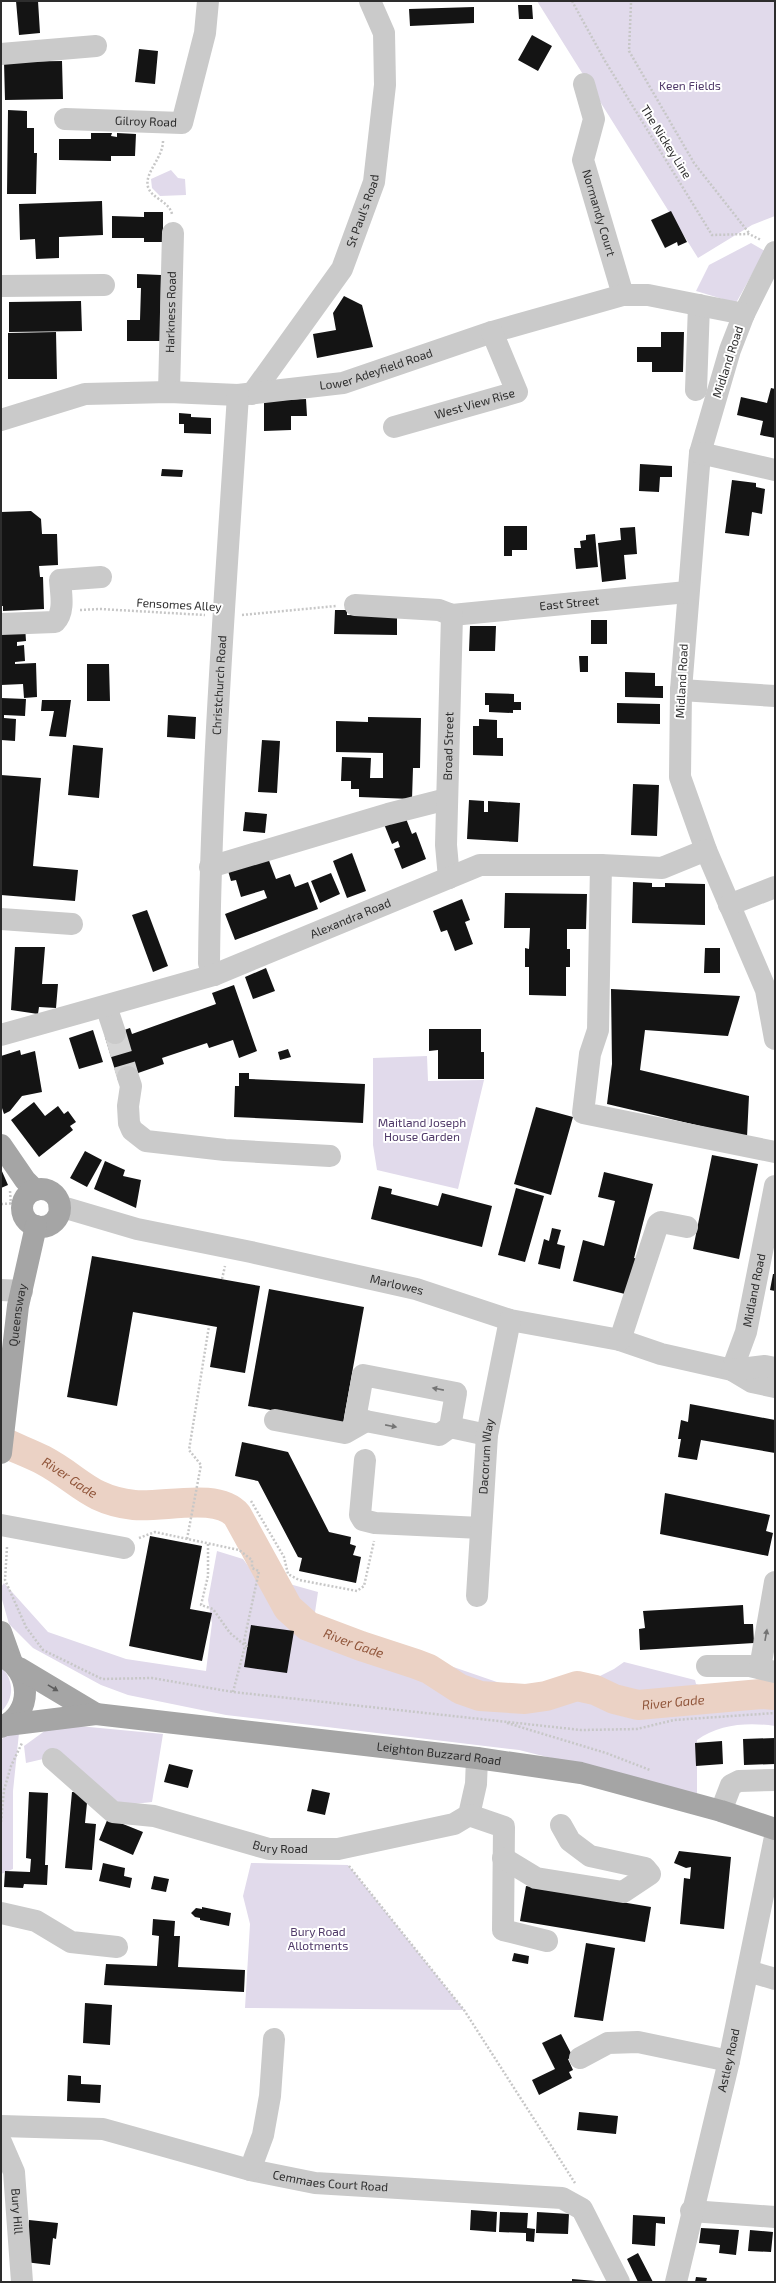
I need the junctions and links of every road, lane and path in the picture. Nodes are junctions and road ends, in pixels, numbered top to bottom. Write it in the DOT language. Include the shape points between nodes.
graph roads {
  1 [pos="208,1"];
  2 [pos="370,1"];
  3 [pos="572,1"];
  4 [pos="631,3"];
  5 [pos="96,46"];
  6 [pos="1,54"];
  7 [pos="584,84"];
  8 [pos="65,119"];
  9 [pos="162,122"];
  10 [pos="173,233"];
  11 [pos="749,234"];
  12 [pos="769,247"];
  13 [pos="104,285"];
  14 [pos="1,286"];
  15 [pos="623,295"];
  16 [pos="699,305"];
  17 [pos="744,314"];
  18 [pos="492,332"];
  19 [pos="696,390"];
  20 [pos="169,392"];
  21 [pos="245,395"];
  22 [pos="1,420"];
  23 [pos="394,427"];
  24 [pos="700,453"];
  25 [pos="775,470"];
  26 [pos="102,577"];
  27 [pos="687,592"];
  28 [pos="355,605"];
  29 [pos="61,611"];
  30 [pos="452,615"];
  31 [pos="1,624"];
  32 [pos="224,624"];
  33 [pos="681,690"];
  34 [pos="775,696"];
  35 [pos="231,718"];
  36 [pos="447,799"];
  37 [pos="706,850"];
  38 [pos="601,865"];
  39 [pos="210,867"];
  40 [pos="449,878"];
  41 [pos="775,887"];
  42 [pos="729,905"];
  43 [pos="1,918"];
  44 [pos="72,924"];
  45 [pos="214,975"];
  46 [pos="106,1006"];
  47 [pos="115,1034"];
  48 [pos="1,1035"];
  49 [pos="775,1039"];
  50 [pos="128,1077"];
  51 [pos="1,1145"];
  52 [pos="775,1152"];
  53 [pos="330,1156"];
  54 [pos="775,1186"];
  55 [pos="29,1196"];
  56 [pos="1,1204"];
  57 [pos="60,1206"];
  58 [pos="36,1226"];
  59 [pos="687,1227"];
  60 [pos="11,1290"];
  61 [pos="510,1320"];
  62 [pos="209,1326"];
  63 [pos="620,1340"];
  64 [pos="775,1368"];
  65 [pos="732,1370"];
  66 [pos="775,1387"];
  67 [pos="275,1420"];
  68 [pos="366,1421"];
  69 [pos="450,1427"];
  70 [pos="487,1436"];
  71 [pos="1,1453"];
  72 [pos="365,1460"];
  73 [pos="251,1501"];
  74 [pos="375,1523"];
  75 [pos="1,1525"];
  76 [pos="481,1528"];
  77 [pos="187,1539"];
  78 [pos="208,1544"];
  79 [pos="1,1546"];
  80 [pos="124,1548"];
  81 [pos="770,1590"];
  82 [pos="477,1596"];
  83 [pos="1,1632"];
  84 [pos="245,1646"];
  85 [pos="11,1661"];
  86 [pos="707,1666"];
  87 [pos="767,1670"];
  88 [pos="233,1692"];
  89 [pos="775,1713"];
  90 [pos="96,1714"];
  91 [pos="32,1721"];
  92 [pos="500,1721"];
  93 [pos="4,1726"];
  94 [pos="477,1758"];
  95 [pos="54,1759"];
  96 [pos="655,1772"];
  97 [pos="775,1780"];
  98 [pos="721,1811"];
  99 [pos="469,1815"];
  100 [pos="1,1822"];
  101 [pos="561,1825"];
  102 [pos="775,1829"];
  103 [pos="775,1837"];
  104 [pos="338,1849"];
  105 [pos="503,1858"];
  106 [pos="1,1913"];
  107 [pos="547,1941"];
  108 [pos="117,1947"];
  109 [pos="748,1971"];
  110 [pos="775,1979"];
  111 [pos="274,2039"];
  112 [pos="580,2058"];
  113 [pos="728,2060"];
  114 [pos="1,2126"];
  115 [pos="1,2142"];
  116 [pos="250,2170"];
  117 [pos="582,2209"];
  118 [pos="691,2211"];
  119 [pos="775,2217"];
  120 [pos="22,2282"];
  121 [pos="619,2282"];
  122 [pos="676,2282"];
  1 -- 9 [label="street, Gilroy Road" via="205,33 182,123"];
  2 -- 21 [label="street, St Paul's Road" via="384,33 385,85 374,182 342,269"];
  3 -- 11 [label="path, The Nickey Line" via="605,61 712,235"];
  4 -- 11 [label="path" via="629,51 694,163"];
  5 -- 6 [label="street"];
  7 -- 15 [label="street, Normandy Court" via="594,119 583,160"];
  8 -- 9 [label="street, Gilroy Road"];
  9 -- 10 [label="path" via="162,144 158,160 149,173 148,186 152,194 165,203 172,212"];
  10 -- 20 [label="street, Harkness Road"];
  11 -- 12 [label="path, The Nickey Line"];
  12 -- 17 [label="street, Midland Road"];
  13 -- 14 [label="street"];
  15 -- 16 [label="street, Lower Adeyfield Road" via="648,295"];
  15 -- 18 [label="street, Lower Adeyfield Road"];
  16 -- 17 [label="street, Lower Adeyfield Road"];
  16 -- 19 [label="street"];
  17 -- 24 [label="street, Midland Road" via="730,350"];
  18 -- 21 [label="street, Lower Adeyfield Road" via="343,383"];
  18 -- 23 [label="street, West View Rise" via="516,392"];
  20 -- 21 [label="street, Lower Adeyfield Road"];
  20 -- 22 [label="street, Lower Adeyfield Road" via="85,394"];
  21 -- 32 [label="street, Christchurch Road"];
  24 -- 25 [label="street"];
  24 -- 27 [label="street, Midland Road"];
  26 -- 29 [label="street" via="60,580"];
  27 -- 30 [label="street, East Street"];
  27 -- 33 [label="street, Midland Road"];
  28 -- 30 [label="street" via="439,610"];
  28 -- 32 [label="path, Fensomes Alley"];
  29 -- 31 [label="street" via="55,622"];
  29 -- 32 [label="path, Fensomes Alley" via="100,610"];
  30 -- 36 [label="street, Broad Street"];
  32 -- 35 [label="street" via="233,633"];
  32 -- 39 [label="street, Christchurch Road"];
  33 -- 34 [label="street"];
  33 -- 37 [label="street, Midland Road" via="680,777"];
  36 -- 39 [label="street"];
  36 -- 40 [label="street, Broad Street" via="446,845"];
  37 -- 38 [label="street, Alexandra Road" via="662,868"];
  37 -- 42 [label="street, Midland Road"];
  38 -- 40 [label="street, Alexandra Road" via="480,864"];
  38 -- 52 [label="street" via="598,1030 590,1054 583,1113"];
  39 -- 45 [label="street, Christchurch Road" via="209,963"];
  40 -- 45 [label="street, Alexandra Road"];
  41 -- 42 [label="street"];
  42 -- 49 [label="street, Midland Road" via="766,990"];
  43 -- 44 [label="street"];
  45 -- 46 [label="street, Alexandra Road"];
  46 -- 47 [label="street"];
  46 -- 48 [label="street, Alexandra Road"];
  50 -- 53 [label="street" via="131,1086 129,1123 132,1130 146,1141 225,1150"];
  51 -- 55 [label="main road" via="25,1180"];
  54 -- 65 [label="street, Midland Road" via="746,1332"];
  55 -- 56 [label="path"];
  55 -- 57 [label="main road" via="46,1190 55,1196"];
  55 -- 58 [label="main road" via="24,1217"];
  57 -- 58 [label="main road" via="51,1224"];
  57 -- 61 [label="street, Marlowes" via="137,1229 416,1290"];
  58 -- 60 [label="main road, Queensway"];
  59 -- 63 [label="street" via="661,1222 658,1224"];
  60 -- 71 [label="main road, Queensway" via="18,1306"];
  61 -- 63 [label="street, Marlowes"];
  61 -- 70 [label="street, Dacorum Way"];
  62 -- 77 [label="path" via="189,1450 201,1465"];
  63 -- 65 [label="street, Marlowes" via="661,1354"];
  64 -- 65 [label="street, Marlowes" via="765,1366"];
  65 -- 66 [label="street, Marlowes" via="752,1382"];
  67 -- 68 [label="street" via="345,1433"];
  68 -- 69 [label="street, one-way" via="439,1435"];
  69 -- 68 [label="street, one-way" via="456,1393 363,1375 355,1419"];
  69 -- 70 [label="street"];
  70 -- 76 [label="street, Dacorum Way"];
  72 -- 74 [label="street" via="360,1516 363,1520"];
  73 -- 74 [label="path" via="284,1557 288,1574 299,1580 357,1591 364,1586 374,1541"];
  74 -- 76 [label="street"];
  75 -- 80 [label="street"];
  76 -- 82 [label="street, Dacorum Way"];
  77 -- 78 [label="path"];
  77 -- 80 [label="path" via="155,1532 143,1535"];
  78 -- 84 [label="path" via="208,1576 201,1604 213,1609 230,1633"];
  78 -- 84 [label="path" via="238,1550 252,1560 252,1568 259,1571 244,1641 247,1647"];
  79 -- 88 [label="path" via="8,1547 4,1580 26,1627 43,1650 102,1679 152,1678"];
  87 -- 81 [label="street, one-way"];
  83 -- 85 [label="main road"];
  84 -- 88 [label="path"];
  85 -- 90 [label="main road, Leighton Buzzard Road, one-way"];
  85 -- 93 [label="main road" via="25,1685 25,1695 18,1713"];
  86 -- 87 [label="street"];
  88 -- 92 [label="path"];
  89 -- 92 [label="path" via="674,1720 637,1729 581,1730"];
  90 -- 91 [label="main road, Leighton Buzzard Road"];
  90 -- 94 [label="main road, Leighton Buzzard Road"];
  91 -- 93 [label="main road, Leighton Buzzard Road"];
  91 -- 100 [label="path" via="11,1766 4,1790"];
  92 -- 96 [label="path" via="606,1753"];
  94 -- 98 [label="main road, Leighton Buzzard Road" via="581,1773"];
  94 -- 99 [label="street" via="476,1784"];
  95 -- 104 [label="street, Bury Road" via="113,1812 154,1816 269,1849"];
  97 -- 98 [label="street" via="739,1781 731,1784"];
  98 -- 102 [label="main road, Leighton Buzzard Road"];
  99 -- 104 [label="street, Bury Road" via="454,1824"];
  99 -- 105 [label="street" via="504,1827"];
  101 -- 105 [label="street" via="570,1841 590,1856 645,1868 650,1874 623,1892 536,1878"];
  103 -- 109 [label="street, Astley Road"];
  104 -- 117 [label="path" via="464,2010 581,2191"];
  105 -- 107 [label="street" via="503,1930"];
  106 -- 108 [label="street" via="36,1921 71,1942"];
  109 -- 110 [label="street"];
  109 -- 113 [label="street, Astley Road"];
  111 -- 116 [label="street" via="270,2096 263,2136"];
  112 -- 113 [label="street" via="608,2043 638,2042"];
  113 -- 118 [label="street, Astley Road"];
  114 -- 116 [label="street, Cemmaes Court Road" via="103,2129"];
  115 -- 120 [label="street, Bury Hill" via="14,2172"];
  116 -- 117 [label="street, Cemmaes Court Road" via="315,2182 562,2198"];
  117 -- 121 [label="street"];
  118 -- 119 [label="street"];
  118 -- 122 [label="street, Astley Road"];
}
